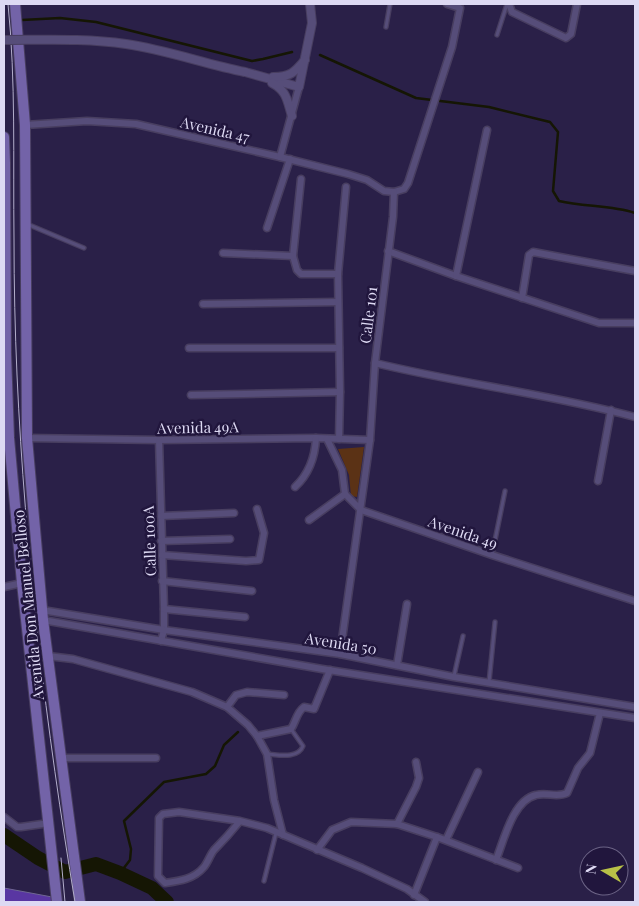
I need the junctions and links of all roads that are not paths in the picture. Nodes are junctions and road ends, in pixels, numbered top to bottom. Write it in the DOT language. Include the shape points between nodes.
graph roads {
  1 [pos="15,4"];
  2 [pos="310,4"];
  3 [pos="390,4"];
  4 [pos="447,4"];
  5 [pos="577,4"];
  6 [pos="510,5"];
  7 [pos="461,6"];
  8 [pos="386,27"];
  9 [pos="497,35"];
  10 [pos="4,40"];
  11 [pos="306,59"];
  12 [pos="266,79"];
  13 [pos="299,87"];
  14 [pos="292,116"];
  15 [pos="24,125"];
  16 [pos="487,130"];
  17 [pos="4,137"];
  18 [pos="4,143"];
  19 [pos="280,157"];
  20 [pos="290,159"];
  21 [pos="4,168"];
  22 [pos="300,178"];
  23 [pos="346,187"];
  24 [pos="394,192"];
  25 [pos="4,210"];
  26 [pos="24,223"];
  27 [pos="267,228"];
  28 [pos="84,248"];
  29 [pos="4,251"];
  30 [pos="388,251"];
  31 [pos="223,253"];
  32 [pos="293,256"];
  33 [pos="635,271"];
  34 [pos="338,274"];
  35 [pos="456,276"];
  36 [pos="522,298"];
  37 [pos="338,302"];
  38 [pos="203,304"];
  39 [pos="635,323"];
  40 [pos="189,348"];
  41 [pos="339,348"];
  42 [pos="375,363"];
  43 [pos="5,388"];
  44 [pos="340,392"];
  45 [pos="191,395"];
  46 [pos="611,410"];
  47 [pos="635,417"];
  48 [pos="6,438"];
  49 [pos="27,438"];
  50 [pos="316,438"];
  51 [pos="327,438"];
  52 [pos="339,439"];
  53 [pos="159,440"];
  54 [pos="370,440"];
  55 [pos="598,481"];
  56 [pos="295,487"];
  57 [pos="505,491"];
  58 [pos="345,494"];
  59 [pos="257,509"];
  60 [pos="361,510"];
  61 [pos="234,513"];
  62 [pos="160,516"];
  63 [pos="309,520"];
  64 [pos="230,538"];
  65 [pos="161,541"];
  66 [pos="492,555"];
  67 [pos="162,556"];
  68 [pos="162,581"];
  69 [pos="22,583"];
  70 [pos="4,587"];
  71 [pos="252,591"];
  72 [pos="635,601"];
  73 [pos="407,604"];
  74 [pos="164,609"];
  75 [pos="42,615"];
  76 [pos="245,617"];
  77 [pos="494,622"];
  78 [pos="164,630"];
  79 [pos="463,636"];
  80 [pos="161,641"];
  81 [pos="340,654"];
  82 [pos="48,656"];
  83 [pos="397,665"];
  84 [pos="330,670"];
  85 [pos="454,677"];
  86 [pos="489,683"];
  87 [pos="284,695"];
  88 [pos="227,707"];
  89 [pos="635,707"];
  90 [pos="600,713"];
  91 [pos="635,718"];
  92 [pos="291,729"];
  93 [pos="257,736"];
  94 [pos="267,754"];
  95 [pos="61,758"];
  96 [pos="156,758"];
  97 [pos="416,762"];
  98 [pos="478,772"];
  99 [pos="4,818"];
  100 [pos="240,821"];
  101 [pos="49,823"];
  102 [pos="397,824"];
  103 [pos="280,833"];
  104 [pos="438,837"];
  105 [pos="446,840"];
  106 [pos="317,850"];
  107 [pos="496,860"];
  108 [pos="518,868"];
  109 [pos="264,881"];
  110 [pos="414,895"];
  111 [pos="57,902"];
  112 [pos="80,902"];
  113 [pos="425,902"];
  1 -- 15 [label="main road, Avenida Don Manuel Belloso"];
  2 -- 11 [label="street" via="312,23"];
  3 -- 8 [label="lane"];
  4 -- 7 [label="street"];
  5 -- 6 [label="street" via="571,34 566,38 512,12"];
  6 -- 9 [label="lane"];
  7 -- 24 [label="street" via="452,47 408,183 404,189"];
  10 -- 12 [label="street, bridge" via="125,43 171,52"];
  11 -- 12 [label="street" via="286,77"];
  11 -- 13 [label="street"];
  12 -- 13 [label="street"];
  12 -- 14 [label="street" via="286,94"];
  13 -- 14 [label="street"];
  14 -- 19 [label="street"];
  15 -- 19 [label="street, Avenida 47" via="87,121 136,124"];
  15 -- 26 [label="main road, Avenida Don Manuel Belloso"];
  16 -- 35 [label="street"];
  17 -- 18 [label="main road, Avenida Don Manuel Belloso"];
  18 -- 21 [label="main road, Avenida Don Manuel Belloso"];
  19 -- 20 [label="street, Avenida 47"];
  20 -- 24 [label="street, Avenida 47" via="367,180 384,191"];
  20 -- 27 [label="street"];
  21 -- 25 [label="main road, Avenida Don Manuel Belloso"];
  22 -- 32 [label="street"];
  23 -- 34 [label="street"];
  24 -- 30 [label="street, Calle 101"];
  25 -- 29 [label="main road, Avenida Don Manuel Belloso"];
  26 -- 28 [label="lane"];
  26 -- 49 [label="main road, Avenida Don Manuel Belloso"];
  29 -- 43 [label="main road, Avenida Don Manuel Belloso"];
  30 -- 35 [label="street"];
  30 -- 42 [label="street, Calle 101"];
  31 -- 32 [label="street"];
  32 -- 34 [label="street" via="296,270 301,274"];
  33 -- 36 [label="street" via="533,252 529,256"];
  34 -- 37 [label="street"];
  35 -- 36 [label="street"];
  36 -- 39 [label="street" via="599,323"];
  37 -- 38 [label="street"];
  37 -- 41 [label="street"];
  40 -- 41 [label="street"];
  41 -- 44 [label="street"];
  42 -- 46 [label="street"];
  42 -- 54 [label="street, Calle 101"];
  43 -- 48 [label="main road, Avenida Don Manuel Belloso"];
  44 -- 45 [label="street"];
  44 -- 52 [label="street"];
  46 -- 47 [label="street"];
  46 -- 55 [label="street"];
  48 -- 69 [label="main road, Avenida Don Manuel Belloso"];
  49 -- 53 [label="street, Avenida 49A"];
  49 -- 75 [label="main road, Avenida Don Manuel Belloso"];
  50 -- 51 [label="street, Avenida 49A"];
  50 -- 53 [label="street, Avenida 49A"];
  50 -- 56 [label="street" via="313,458 303,479"];
  51 -- 52 [label="street, Avenida 49A"];
  51 -- 58 [label="street" via="342,470"];
  52 -- 54 [label="street, Avenida 49A"];
  53 -- 62 [label="street, Calle 100A"];
  54 -- 60 [label="street, Calle 101"];
  57 -- 66 [label="lane"];
  58 -- 60 [label="street, Avenida 49"];
  58 -- 63 [label="street"];
  59 -- 67 [label="street" via="264,533 259,560"];
  60 -- 66 [label="street, Avenida 49"];
  60 -- 81 [label="street, Calle 101"];
  61 -- 62 [label="street"];
  62 -- 65 [label="street, Calle 100A"];
  64 -- 65 [label="street"];
  65 -- 67 [label="street, Calle 100A"];
  66 -- 72 [label="street, Avenida 49"];
  67 -- 68 [label="street, Calle 100A"];
  68 -- 71 [label="street"];
  68 -- 74 [label="street, Calle 100A"];
  69 -- 70 [label="street"];
  69 -- 101 [label="main road, Avenida Don Manuel Belloso"];
  73 -- 83 [label="street"];
  74 -- 76 [label="street"];
  74 -- 78 [label="street, Calle 100A"];
  75 -- 78 [label="street, Avenida 50"];
  75 -- 80 [label="street, Avenida 50"];
  75 -- 82 [label="main road, Avenida Don Manuel Belloso"];
  77 -- 86 [label="lane"];
  78 -- 80 [label="street, Calle 100A"];
  78 -- 81 [label="street, Avenida 50"];
  79 -- 85 [label="lane"];
  80 -- 84 [label="street, Avenida 50"];
  81 -- 83 [label="street, Avenida 50"];
  82 -- 88 [label="street" via="73,659 192,692"];
  82 -- 95 [label="main road, Avenida Don Manuel Belloso"];
  83 -- 85 [label="street, Avenida 50"];
  84 -- 90 [label="street, Avenida 50"];
  84 -- 92 [label="street" via="316,707 301,709"];
  85 -- 86 [label="street, Avenida 50"];
  86 -- 89 [label="street, Avenida 50"];
  87 -- 88 [label="street" via="247,692 236,696"];
  88 -- 93 [label="street"];
  90 -- 91 [label="street, Avenida 50"];
  90 -- 107 [label="street" via="590,753 578,768 567,793 534,795 524,802 514,813"];
  92 -- 93 [label="street"];
  92 -- 94 [label="lane" via="303,746 299,754"];
  93 -- 94 [label="street"];
  94 -- 103 [label="street"];
  95 -- 96 [label="street"];
  95 -- 112 [label="main road, Avenida Don Manuel Belloso"];
  97 -- 102 [label="street" via="416,787"];
  98 -- 105 [label="street"];
  99 -- 101 [label="street" via="21,827"];
  100 -- 100 [label="street" via="179,812 163,814 159,818 158,876 165,882 192,877 204,867"];
  100 -- 103 [label="street"];
  101 -- 111 [label="main road, Avenida Don Manuel Belloso"];
  102 -- 104 [label="street"];
  102 -- 106 [label="street" via="351,822 332,830"];
  103 -- 106 [label="street"];
  103 -- 109 [label="lane"];
  104 -- 105 [label="street"];
  104 -- 110 [label="street"];
  105 -- 107 [label="street"];
  106 -- 110 [label="street" via="371,872"];
  107 -- 108 [label="street"];
  110 -- 113 [label="street"];
}
